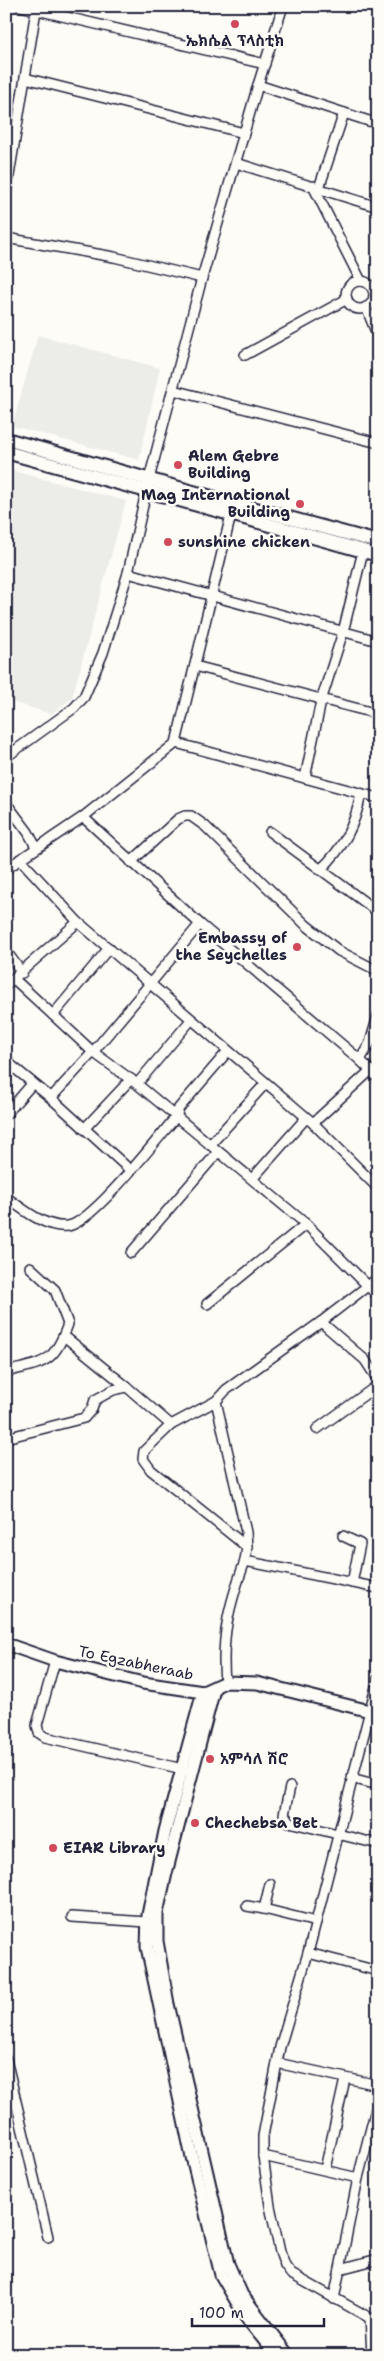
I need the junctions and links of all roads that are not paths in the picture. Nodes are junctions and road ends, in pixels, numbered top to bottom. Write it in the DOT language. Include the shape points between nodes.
graph roads {
  1 [pos="20,6"];
  2 [pos="283,6"];
  3 [pos="36,10"];
  4 [pos="265,64"];
  5 [pos="25,78"];
  6 [pos="258,85"];
  7 [pos="344,113"];
  8 [pos="378,124"];
  9 [pos="244,133"];
  10 [pos="236,163"];
  11 [pos="316,187"];
  12 [pos="6,194"];
  13 [pos="378,207"];
  14 [pos="6,238"];
  15 [pos="202,278"];
  16 [pos="361,281"];
  17 [pos="376,298"];
  18 [pos="347,299"];
  19 [pos="366,307"];
  20 [pos="378,337"];
  21 [pos="246,355"];
  22 [pos="173,390"];
  23 [pos="6,439"];
  24 [pos="378,443"];
  25 [pos="6,452"];
  26 [pos="148,486"];
  27 [pos="231,515"];
  28 [pos="378,542"];
  29 [pos="363,551"];
  30 [pos="378,555"];
  31 [pos="128,573"];
  32 [pos="212,597"];
  33 [pos="344,632"];
  34 [pos="378,641"];
  35 [pos="195,666"];
  36 [pos="321,701"];
  37 [pos="378,714"];
  38 [pos="176,743"];
  39 [pos="6,757"];
  40 [pos="305,778"];
  41 [pos="361,794"];
  42 [pos="378,798"];
  43 [pos="6,803"];
  44 [pos="84,817"];
  45 [pos="270,832"];
  46 [pos="36,847"];
  47 [pos="20,859"];
  48 [pos="131,862"];
  49 [pos="6,869"];
  50 [pos="320,870"];
  51 [pos="378,912"];
  52 [pos="78,922"];
  53 [pos="200,924"];
  54 [pos="109,948"];
  55 [pos="6,951"];
  56 [pos="378,971"];
  57 [pos="22,973"];
  58 [pos="10,982"];
  59 [pos="148,984"];
  60 [pos="53,1015"];
  61 [pos="378,1016"];
  62 [pos="191,1020"];
  63 [pos="228,1051"];
  64 [pos="93,1052"];
  65 [pos="360,1060"];
  66 [pos="6,1062"];
  67 [pos="370,1071"];
  68 [pos="378,1078"];
  69 [pos="134,1081"];
  70 [pos="32,1084"];
  71 [pos="266,1084"];
  72 [pos="51,1098"];
  73 [pos="6,1114"];
  74 [pos="176,1117"];
  75 [pos="310,1120"];
  76 [pos="84,1129"];
  77 [pos="210,1146"];
  78 [pos="218,1152"];
  79 [pos="130,1170"];
  80 [pos="253,1178"];
  81 [pos="377,1185"];
  82 [pos="6,1197"];
  83 [pos="306,1224"];
  84 [pos="131,1253"];
  85 [pos="30,1267"];
  86 [pos="378,1278"];
  87 [pos="368,1286"];
  88 [pos="378,1296"];
  89 [pos="207,1304"];
  90 [pos="322,1322"];
  91 [pos="64,1336"];
  92 [pos="6,1372"];
  93 [pos="378,1380"];
  94 [pos="378,1385"];
  95 [pos="127,1387"];
  96 [pos="216,1400"];
  97 [pos="171,1425"];
  98 [pos="317,1429"];
  99 [pos="6,1438"];
  100 [pos="343,1536"];
  101 [pos="247,1547"];
  102 [pos="245,1561"];
  103 [pos="352,1583"];
  104 [pos="378,1588"];
  105 [pos="6,1644"];
  106 [pos="55,1661"];
  107 [pos="378,1679"];
  108 [pos="225,1682"];
  109 [pos="208,1690"];
  110 [pos="373,1712"];
  111 [pos="187,1770"];
  112 [pos="351,1778"];
  113 [pos="378,1785"];
  114 [pos="290,1787"];
  115 [pos="337,1834"];
  116 [pos="378,1844"];
  117 [pos="270,1884"];
  118 [pos="247,1906"];
  119 [pos="264,1909"];
  120 [pos="72,1917"];
  121 [pos="147,1922"];
  122 [pos="316,1922"];
  123 [pos="308,1953"];
  124 [pos="378,1972"];
  125 [pos="6,2059"];
  126 [pos="277,2063"];
  127 [pos="178,2069"];
  128 [pos="345,2079"];
  129 [pos="378,2084"];
  130 [pos="10,2088"];
  131 [pos="378,2101"];
  132 [pos="375,2126"];
  133 [pos="263,2156"];
  134 [pos="325,2169"];
  135 [pos="358,2178"];
  136 [pos="48,2237"];
  137 [pos="378,2260"];
  138 [pos="340,2269"];
  139 [pos="334,2299"];
  140 [pos="374,2320"];
  141 [pos="276,2355"];
  142 [pos="288,2355"];
  143 [pos="372,2355"];
  1 -- 3 [label="street"];
  2 -- 4 [label="street"];
  3 -- 4 [label="street"];
  3 -- 5 [label="street"];
  4 -- 6 [label="street"];
  5 -- 9 [label="street"];
  5 -- 12 [label="street"];
  6 -- 7 [label="street"];
  6 -- 9 [label="street"];
  7 -- 8 [label="street"];
  7 -- 11 [label="street"];
  9 -- 10 [label="street"];
  10 -- 11 [label="street"];
  10 -- 15 [label="street"];
  11 -- 13 [label="street"];
  11 -- 16 [label="street"];
  14 -- 15 [label="street" via="114,257"];
  15 -- 22 [label="street"];
  16 -- 17 [label="street" via="370,286"];
  16 -- 18 [label="street" via="348,289"];
  17 -- 19 [label="street"];
  18 -- 19 [label="street" via="355,308"];
  18 -- 21 [label="street"];
  19 -- 20 [label="street"];
  22 -- 24 [label="street"];
  22 -- 26 [label="street"];
  23 -- 26 [label="main road"];
  25 -- 26 [label="main road"];
  26 -- 27 [label="main road"];
  26 -- 28 [label="main road"];
  26 -- 31 [label="street"];
  27 -- 29 [label="main road"];
  27 -- 32 [label="street"];
  29 -- 30 [label="main road"];
  29 -- 33 [label="street"];
  31 -- 32 [label="street"];
  31 -- 39 [label="street" via="103,653 84,697 54,724"];
  32 -- 33 [label="street"];
  32 -- 35 [label="street"];
  33 -- 34 [label="street"];
  33 -- 36 [label="street"];
  35 -- 36 [label="street"];
  35 -- 38 [label="street"];
  36 -- 37 [label="street"];
  36 -- 40 [label="street"];
  38 -- 40 [label="street"];
  38 -- 44 [label="street"];
  40 -- 41 [label="street"];
  41 -- 42 [label="street"];
  41 -- 50 [label="street" via="357,814 337,855"];
  43 -- 46 [label="street"];
  44 -- 46 [label="street"];
  44 -- 48 [label="street"];
  45 -- 50 [label="street"];
  46 -- 47 [label="street"];
  47 -- 49 [label="street"];
  47 -- 52 [label="street"];
  48 -- 53 [label="street"];
  48 -- 56 [label="street" via="178,819 191,816 306,925 339,951"];
  50 -- 51 [label="street"];
  52 -- 54 [label="street"];
  52 -- 57 [label="street"];
  53 -- 59 [label="street"];
  53 -- 65 [label="street"];
  54 -- 59 [label="street"];
  54 -- 60 [label="street"];
  55 -- 57 [label="street"];
  57 -- 58 [label="street"];
  58 -- 60 [label="street"];
  59 -- 62 [label="street"];
  59 -- 64 [label="street"];
  60 -- 64 [label="street"];
  61 -- 65 [label="street" via="370,1043"];
  62 -- 63 [label="street"];
  62 -- 69 [label="street"];
  63 -- 71 [label="street"];
  63 -- 74 [label="street" via="179,1108"];
  64 -- 69 [label="street"];
  64 -- 72 [label="street"];
  65 -- 67 [label="street"];
  66 -- 70 [label="street"];
  67 -- 68 [label="street"];
  67 -- 75 [label="street"];
  69 -- 74 [label="street"];
  69 -- 76 [label="street"];
  70 -- 72 [label="street"];
  70 -- 73 [label="street"];
  71 -- 75 [label="street"];
  71 -- 77 [label="street"];
  72 -- 76 [label="street"];
  74 -- 77 [label="street"];
  74 -- 79 [label="street"];
  75 -- 80 [label="street"];
  75 -- 81 [label="street"];
  76 -- 79 [label="street"];
  77 -- 78 [label="street"];
  78 -- 80 [label="street"];
  78 -- 84 [label="street"];
  79 -- 82 [label="street" via="81,1221 69,1226 40,1219"];
  80 -- 83 [label="street"];
  83 -- 87 [label="street"];
  83 -- 89 [label="street"];
  85 -- 91 [label="street" via="54,1290 68,1324"];
  86 -- 87 [label="street"];
  87 -- 88 [label="street"];
  87 -- 90 [label="street"];
  90 -- 93 [label="street" via="365,1360"];
  90 -- 96 [label="street"];
  91 -- 92 [label="street" via="56,1353 50,1357 38,1364"];
  91 -- 95 [label="street"];
  94 -- 98 [label="street"];
  95 -- 97 [label="street"];
  95 -- 99 [label="street" via="95,1400 84,1418"];
  96 -- 97 [label="street"];
  96 -- 101 [label="street"];
  97 -- 101 [label="street" via="144,1451 144,1460"];
  100 -- 103 [label="street" via="360,1544"];
  101 -- 102 [label="street"];
  102 -- 103 [label="street"];
  102 -- 108 [label="street" via="226,1621 222,1653"];
  103 -- 104 [label="street"];
  105 -- 106 [label="main road, To Egzabheraab"];
  106 -- 109 [label="main road, To Egzabheraab" via="143,1683"];
  106 -- 111 [label="street" via="37,1725 39,1733"];
  107 -- 110 [label="street"];
  108 -- 109 [label="main road"];
  108 -- 110 [label="main road" via="257,1683"];
  109 -- 111 [label="main road"];
  110 -- 112 [label="street"];
  111 -- 121 [label="main road" via="165,1831"];
  111 -- 127 [label="main road" via="156,1928"];
  112 -- 113 [label="street"];
  112 -- 115 [label="street"];
  114 -- 115 [label="street" via="285,1818 289,1822"];
  115 -- 116 [label="street"];
  115 -- 122 [label="street"];
  117 -- 119 [label="street"];
  118 -- 119 [label="street"];
  119 -- 122 [label="street"];
  120 -- 121 [label="street"];
  121 -- 127 [label="main road" via="147,1947"];
  122 -- 123 [label="street"];
  123 -- 124 [label="street"];
  123 -- 126 [label="street"];
  125 -- 130 [label="street"];
  126 -- 128 [label="street"];
  126 -- 133 [label="street" via="263,2136"];
  127 -- 141 [label="main road" via="213,2250 221,2275 245,2316"];
  127 -- 142 [label="main road" via="228,2264 242,2295"];
  128 -- 129 [label="street"];
  128 -- 134 [label="street"];
  130 -- 136 [label="street"];
  131 -- 132 [label="street"];
  132 -- 135 [label="street"];
  133 -- 134 [label="street"];
  133 -- 139 [label="street" via="270,2206 285,2266 291,2274"];
  134 -- 135 [label="street"];
  135 -- 138 [label="street"];
  137 -- 138 [label="street"];
  138 -- 139 [label="street"];
  139 -- 140 [label="street"];
  140 -- 143 [label="street"];
}
